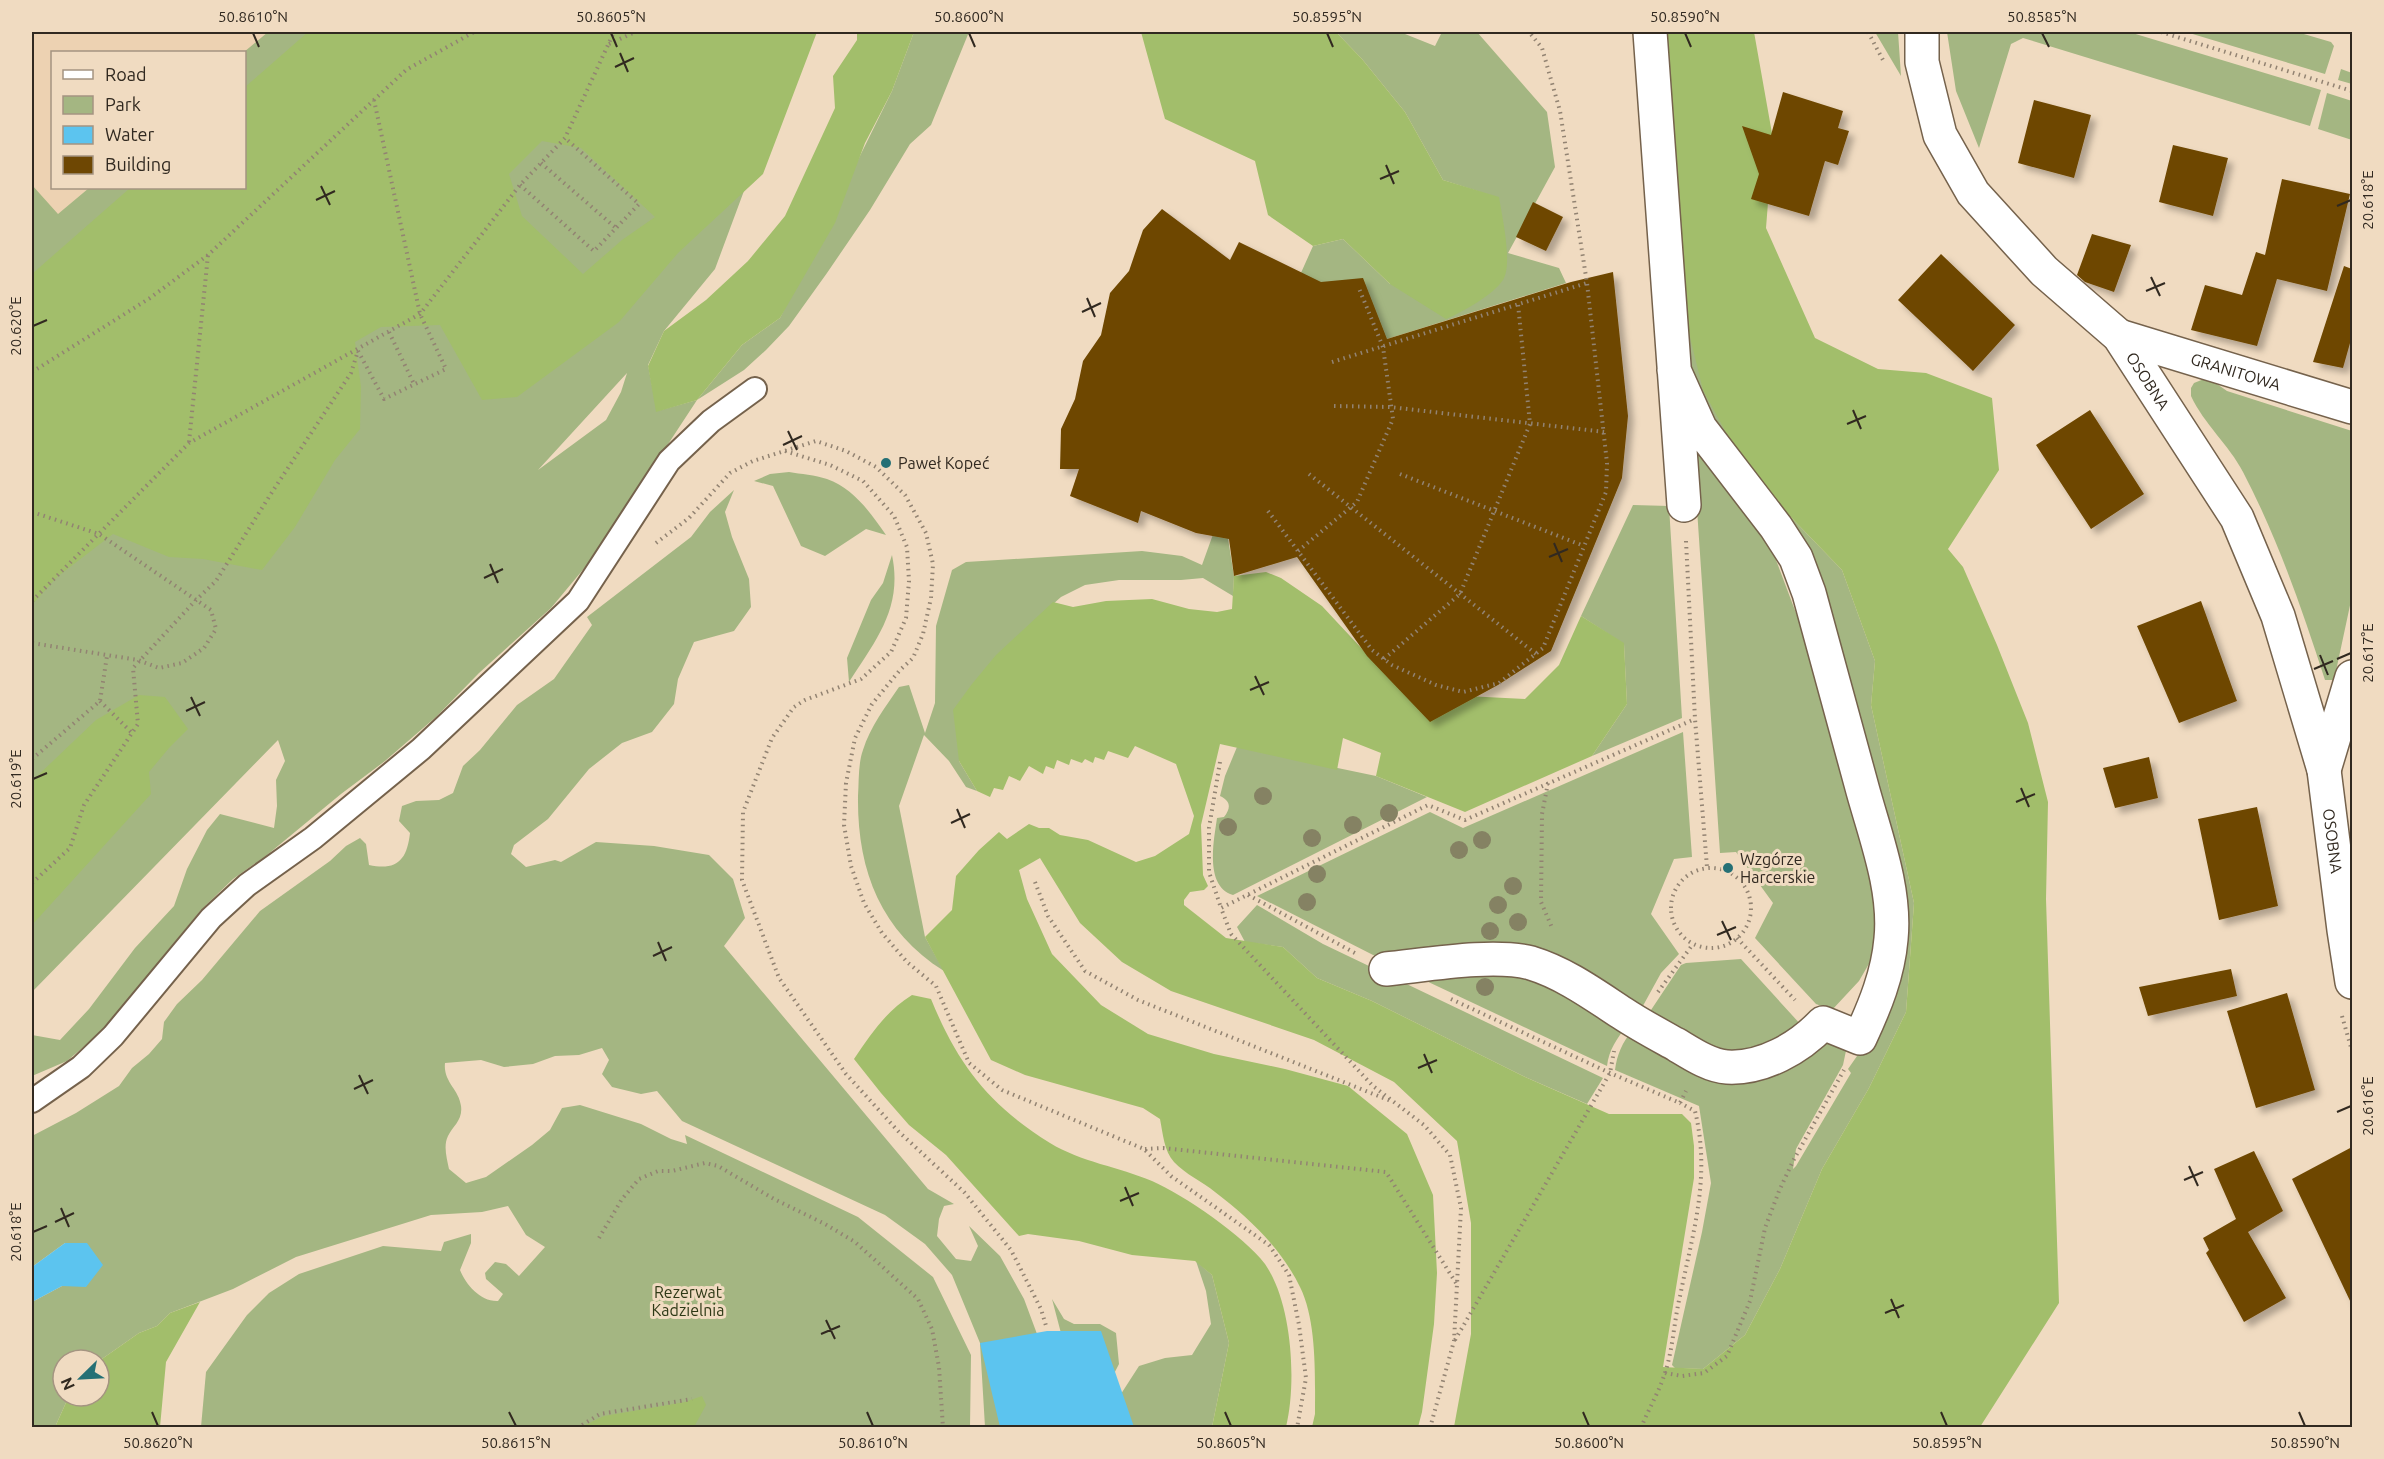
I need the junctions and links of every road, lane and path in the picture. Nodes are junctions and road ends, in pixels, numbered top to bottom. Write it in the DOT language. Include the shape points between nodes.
graph roads {
  1 [pos="474,32"];
  2 [pos="614,32"];
  3 [pos="635,32"];
  4 [pos="1529,32"];
  5 [pos="1650,32"];
  6 [pos="1868,32"];
  7 [pos="1922,32"];
  8 [pos="2162,32"];
  9 [pos="608,45"];
  10 [pos="1884,62"];
  11 [pos="2352,91"];
  12 [pos="374,100"];
  13 [pos="565,138"];
  14 [pos="542,163"];
  15 [pos="520,185"];
  16 [pos="616,228"];
  17 [pos="208,255"];
  18 [pos="1587,283"];
  19 [pos="1358,286"];
  20 [pos="1518,304"];
  21 [pos="420,314"];
  22 [pos="389,332"];
  23 [pos="2119,336"];
  24 [pos="1383,346"];
  25 [pos="358,350"];
  26 [pos="1332,362"];
  27 [pos="1674,370"];
  28 [pos="32,372"];
  29 [pos="414,384"];
  30 [pos="755,389"];
  31 [pos="1334,406"];
  32 [pos="1390,407"];
  33 [pos="2352,407"];
  34 [pos="1530,424"];
  35 [pos="1605,432"];
  36 [pos="189,442"];
  37 [pos="784,451"];
  38 [pos="1309,474"];
  39 [pos="1401,474"];
  40 [pos="1684,506"];
  41 [pos="1349,508"];
  42 [pos="1268,511"];
  43 [pos="1494,511"];
  44 [pos="32,512"];
  45 [pos="99,534"];
  46 [pos="652,546"];
  47 [pos="1584,546"];
  48 [pos="1298,551"];
  49 [pos="1460,594"];
  50 [pos="32,601"];
  51 [pos="195,601"];
  52 [pos="32,643"];
  53 [pos="1536,654"];
  54 [pos="107,656"];
  55 [pos="1384,659"];
  56 [pos="138,660"];
  57 [pos="2352,677"];
  58 [pos="100,701"];
  59 [pos="1695,719"];
  60 [pos="132,733"];
  61 [pos="32,759"];
  62 [pos="1220,762"];
  63 [pos="2324,770"];
  64 [pos="1548,783"];
  65 [pos="1707,867"];
  66 [pos="1035,882"];
  67 [pos="32,883"];
  68 [pos="1221,908"];
  69 [pos="1554,932"];
  70 [pos="1737,938"];
  71 [pos="1693,944"];
  72 [pos="1682,957"];
  73 [pos="1386,969"];
  74 [pos="2352,982"];
  75 [pos="1802,1007"];
  76 [pos="2341,1014"];
  77 [pos="1860,1038"];
  78 [pos="2352,1052"];
  79 [pos="1702,1059"];
  80 [pos="32,1101"];
  81 [pos="1394,1102"];
  82 [pos="1680,1103"];
  83 [pos="1144,1149"];
  84 [pos="599,1238"];
  85 [pos="1458,1285"];
  86 [pos="1047,1329"];
  87 [pos="1454,1341"];
  88 [pos="1665,1373"];
  89 [pos="692,1399"];
  90 [pos="577,1428"];
  91 [pos="944,1428"];
  92 [pos="1297,1428"];
  93 [pos="1430,1428"];
  94 [pos="1641,1428"];
  1 -- 12 [label="path" via="406,70"];
  2 -- 9 [label="path"];
  3 -- 9 [label="path"];
  4 -- 18 [label="path" via="1542,48 1560,111"];
  5 -- 27 [label="street"];
  6 -- 10 [label="path"];
  7 -- 23 [label="street, OSOBNA" via="1922,62 1940,135 1973,193 2044,270"];
  8 -- 11 [label="path"];
  9 -- 13 [label="path"];
  12 -- 17 [label="path"];
  12 -- 21 [label="path"];
  13 -- 14 [label="path"];
  13 -- 16 [label="path" via="639,204"];
  14 -- 15 [label="path"];
  14 -- 16 [label="path"];
  15 -- 16 [label="path" via="594,251"];
  15 -- 21 [label="path"];
  17 -- 28 [label="path" via="150,298"];
  17 -- 36 [label="path"];
  18 -- 20 [label="path"];
  18 -- 35 [label="path"];
  19 -- 24 [label="path"];
  20 -- 24 [label="path"];
  20 -- 34 [label="path"];
  21 -- 22 [label="path"];
  21 -- 29 [label="path" via="446,369"];
  22 -- 25 [label="path"];
  22 -- 29 [label="path"];
  23 -- 33 [label="street, GRANITOWA"];
  23 -- 63 [label="street, OSOBNA" via="2237,518 2278,616"];
  24 -- 26 [label="path"];
  24 -- 32 [label="path"];
  25 -- 29 [label="path" via="384,399"];
  25 -- 36 [label="path"];
  25 -- 51 [label="path" via="351,373 216,581"];
  27 -- 40 [label="street"];
  27 -- 77 [label="street" via="1700,428 1776,527 1796,558 1809,593 1877,841 1890,906 1892,937 1887,969"];
  30 -- 80 [label="lane" via="711,421 669,461 581,597 563,616 421,749 313,838 247,885 211,918 113,1036 81,1067"];
  31 -- 32 [label="path"];
  32 -- 34 [label="path"];
  32 -- 41 [label="path" via="1393,419 1363,490"];
  34 -- 35 [label="path"];
  34 -- 43 [label="path"];
  35 -- 47 [label="path" via="1606,492"];
  36 -- 45 [label="path"];
  37 -- 46 [label="path" via="730,473 689,518"];
  37 -- 83 [label="path" via="816,441 876,467 905,495 926,533 933,564 931,598 913,658 872,704 855,738 846,783 844,825 851,866 864,903 882,933 907,962 936,986 969,1063 1002,1090"];
  37 -- 86 [label="path" via="830,465 863,481 894,516 907,547 906,618 891,652 861,679 794,707 772,738 743,812 742,880 778,978 846,1074 898,1131 964,1192 1011,1251"];
  38 -- 41 [label="path"];
  39 -- 43 [label="path"];
  40 -- 59 [label="path"];
  41 -- 48 [label="path"];
  41 -- 49 [label="path"];
  42 -- 48 [label="path"];
  43 -- 47 [label="path"];
  43 -- 49 [label="path"];
  44 -- 45 [label="path"];
  45 -- 50 [label="path"];
  45 -- 51 [label="path"];
  47 -- 53 [label="path" via="1543,648"];
  48 -- 55 [label="path" via="1372,650"];
  49 -- 53 [label="path"];
  49 -- 55 [label="path"];
  51 -- 56 [label="path"];
  51 -- 56 [label="path" via="211,610 216,629 204,648 182,663 159,669"];
  52 -- 54 [label="path"];
  53 -- 55 [label="path" via="1499,683 1463,692 1436,685"];
  54 -- 56 [label="path"];
  54 -- 58 [label="path"];
  56 -- 60 [label="path" via="134,668 138,724"];
  57 -- 63 [label="street, OSOBNA"];
  58 -- 60 [label="path"];
  58 -- 61 [label="path"];
  59 -- 64 [label="path"];
  59 -- 65 [label="path"];
  60 -- 67 [label="path" via="84,805 70,848"];
  62 -- 68 [label="path" via="1209,839 1209,872"];
  63 -- 74 [label="street, OSOBNA"];
  64 -- 68 [label="path" via="1465,820 1428,805"];
  64 -- 69 [label="path" via="1542,814 1541,902"];
  65 -- 70 [label="path" via="1729,872 1746,887 1751,916"];
  65 -- 71 [label="path" via="1678,882 1671,898 1670,914 1676,930"];
  66 -- 81 [label="path" via="1048,916 1085,971 1138,1000"];
  68 -- 81 [label="path" via="1231,934 1373,1086"];
  70 -- 71 [label="path" via="1718,948"];
  70 -- 75 [label="path"];
  71 -- 72 [label="path"];
  73 -- 79 [label="street" via="1506,959 1534,964 1586,988"];
  76 -- 78 [label="path"];
  77 -- 79 [label="street" via="1823,1023 1803,1041 1757,1064 1726,1067"];
  77 -- 88 [label="path" via="1779,1191 1765,1228 1750,1301 1727,1356 1704,1373"];
  79 -- 82 [label="path"];
  81 -- 85 [label="path" via="1424,1125 1450,1155 1461,1208"];
  82 -- 87 [label="path" via="1610,1074"];
  82 -- 88 [label="path" via="1695,1111 1701,1138 1701,1176 1696,1230"];
  83 -- 85 [label="path" via="1386,1172"];
  83 -- 92 [label="path" via="1171,1176 1269,1245 1289,1275 1306,1378"];
  84 -- 91 [label="path" via="639,1179 658,1171 705,1163 718,1166 825,1224 855,1242 918,1299 932,1329"];
  85 -- 87 [label="path"];
  87 -- 93 [label="path"];
  88 -- 94 [label="path"];
  89 -- 90 [label="path" via="600,1414"];
}
